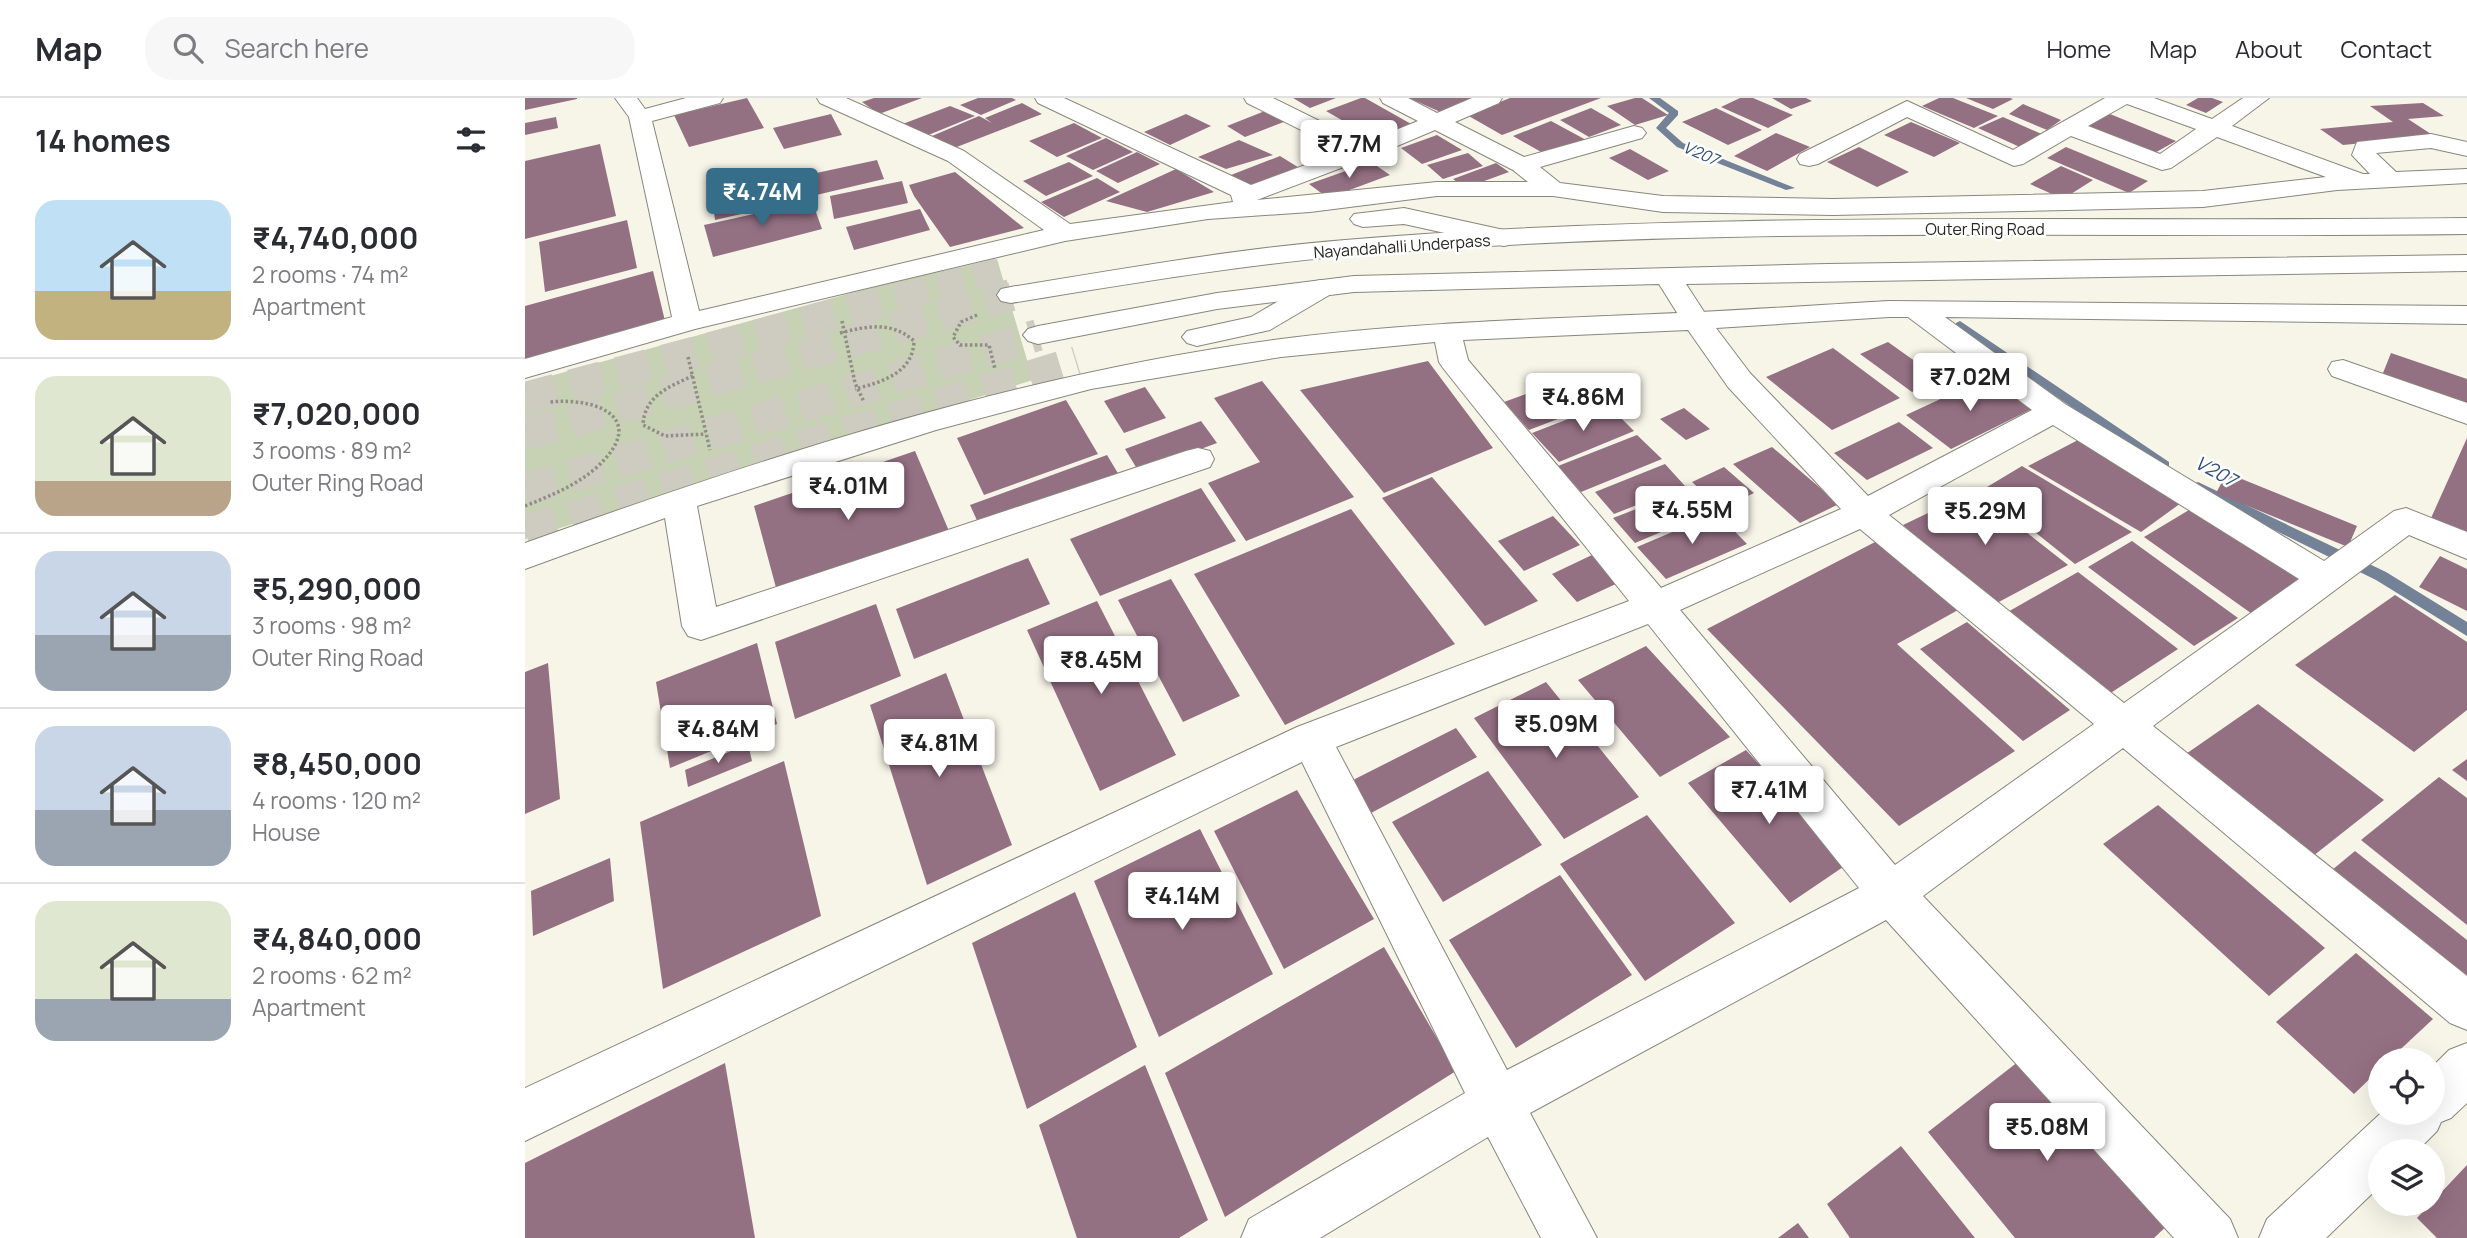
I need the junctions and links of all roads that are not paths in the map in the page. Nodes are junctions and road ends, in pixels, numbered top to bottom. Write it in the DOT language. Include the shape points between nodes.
graph roads {
  1 [pos="712,98"];
  2 [pos="828,98"];
  3 [pos="1046,98"];
  4 [pos="1255,98"];
  5 [pos="1391,98"];
  6 [pos="1491,98"];
  7 [pos="1883,98"];
  8 [pos="2121,98"];
  9 [pos="2133,98"];
  10 [pos="2258,98"];
  11 [pos="1913,103"];
  12 [pos="633,107"];
  13 [pos="1437,121"];
  14 [pos="2213,126"];
  15 [pos="2069,127"];
  16 [pos="1634,133"];
  17 [pos="2467,149"];
  18 [pos="1363,152"];
  19 [pos="1809,159"];
  20 [pos="1522,165"];
  21 [pos="2467,176"];
  22 [pos="1994,178"];
  23 [pos="2391,181"];
  24 [pos="2366,183"];
  25 [pos="1437,189"];
  26 [pos="1553,189"];
  27 [pos="1249,194"];
  28 [pos="1663,204"];
  29 [pos="1208,211"];
  30 [pos="2467,226"];
  31 [pos="1065,233"];
  32 [pos="1669,233"];
  33 [pos="1504,238"];
  34 [pos="2467,263"];
  35 [pos="1007,268"];
  36 [pos="1668,277"];
  37 [pos="1321,288"];
  38 [pos="1011,295"];
  39 [pos="1918,309"];
  40 [pos="2467,315"];
  41 [pos="1696,321"];
  42 [pos="687,322"];
  43 [pos="1447,332"];
  44 [pos="1038,335"];
  45 [pos="1077,362"];
  46 [pos="525,369"];
  47 [pos="2343,369"];
  48 [pos="2054,411"];
  49 [pos="2467,414"];
  50 [pos="1198,459"];
  51 [pos="679,500"];
  52 [pos="1864,513"];
  53 [pos="2467,545"];
  54 [pos="525,556"];
  55 [pos="2342,567"];
  56 [pos="1655,606"];
  57 [pos="2123,725"];
  58 [pos="1311,739"];
  59 [pos="1891,894"];
  60 [pos="2467,1006"];
  61 [pos="2467,1068"];
  62 [pos="2445,1089"];
  63 [pos="1497,1103"];
  64 [pos="525,1115"];
  65 [pos="2406,1125"];
  66 [pos="1268,1238"];
  67 [pos="1570,1238"];
  68 [pos="2211,1238"];
  69 [pos="2287,1238"];
  1 -- 12 [label="main road"];
  2 -- 31 [label="main road" via="956,156"];
  3 -- 27 [label="main road"];
  4 -- 18 [label="main road"];
  5 -- 13 [label="main road"];
  6 -- 13 [label="main road"];
  7 -- 11 [label="main road"];
  8 -- 15 [label="main road"];
  9 -- 14 [label="main road"];
  10 -- 14 [label="main road"];
  11 -- 19 [label="main road"];
  11 -- 22 [label="main road"];
  12 -- 42 [label="main road"];
  13 -- 18 [label="main road"];
  13 -- 20 [label="main road"];
  14 -- 15 [label="main road" via="2162,163"];
  14 -- 24 [label="main road"];
  15 -- 22 [label="main road"];
  16 -- 20 [label="main road"];
  17 -- 23 [label="main road" via="2431,141 2365,147 2364,155"];
  18 -- 25 [label="main road"];
  18 -- 27 [label="main road"];
  20 -- 26 [label="main road"];
  21 -- 23 [label="main road"];
  22 -- 24 [label="main road" via="2203,199"];
  22 -- 28 [label="main road" via="1833,207"];
  23 -- 24 [label="main road"];
  25 -- 26 [label="main road"];
  25 -- 29 [label="main road"];
  26 -- 28 [label="main road"];
  27 -- 29 [label="main road"];
  28 -- 32 [label="main road"];
  29 -- 31 [label="main road"];
  30 -- 32 [label="main road, Outer Ring Road"];
  31 -- 42 [label="main road"];
  32 -- 33 [label="main road, Outer Ring Road"];
  33 -- 35 [label="main road, Nayandahalli Underpass" via="1404,216 1191,237"];
  33 -- 38 [label="main road, Nayandahalli Underpass" via="1345,248 1193,265"];
  34 -- 36 [label="main road"];
  36 -- 37 [label="main road, Nayandahalli Underpass"];
  36 -- 41 [label="main road"];
  37 -- 44 [label="main road, Nayandahalli Underpass" via="1217,301"];
  37 -- 45 [label="main road" via="1260,324"];
  39 -- 40 [label="main road"];
  39 -- 41 [label="main road"];
  39 -- 48 [label="main road"];
  41 -- 43 [label="main road"];
  41 -- 52 [label="main road" via="1739,380"];
  42 -- 46 [label="main road"];
  43 -- 51 [label="main road" via="1281,348 1090,380 925,423"];
  43 -- 56 [label="main road" via="1454,362"];
  47 -- 49 [label="main road"];
  48 -- 52 [label="main road"];
  48 -- 55 [label="main road"];
  50 -- 51 [label="main road" via="701,626"];
  51 -- 54 [label="main road"];
  52 -- 56 [label="main road"];
  52 -- 57 [label="main road"];
  53 -- 55 [label="main road" via="2406,520"];
  55 -- 57 [label="main road"];
  56 -- 58 [label="main road"];
  56 -- 59 [label="main road"];
  57 -- 59 [label="main road"];
  57 -- 60 [label="main road"];
  58 -- 63 [label="main road"];
  58 -- 64 [label="main road"];
  59 -- 63 [label="main road"];
  59 -- 68 [label="main road"];
  61 -- 62 [label="main road"];
  63 -- 66 [label="main road"];
  63 -- 67 [label="main road"];
  65 -- 69 [label="main road"];
}
